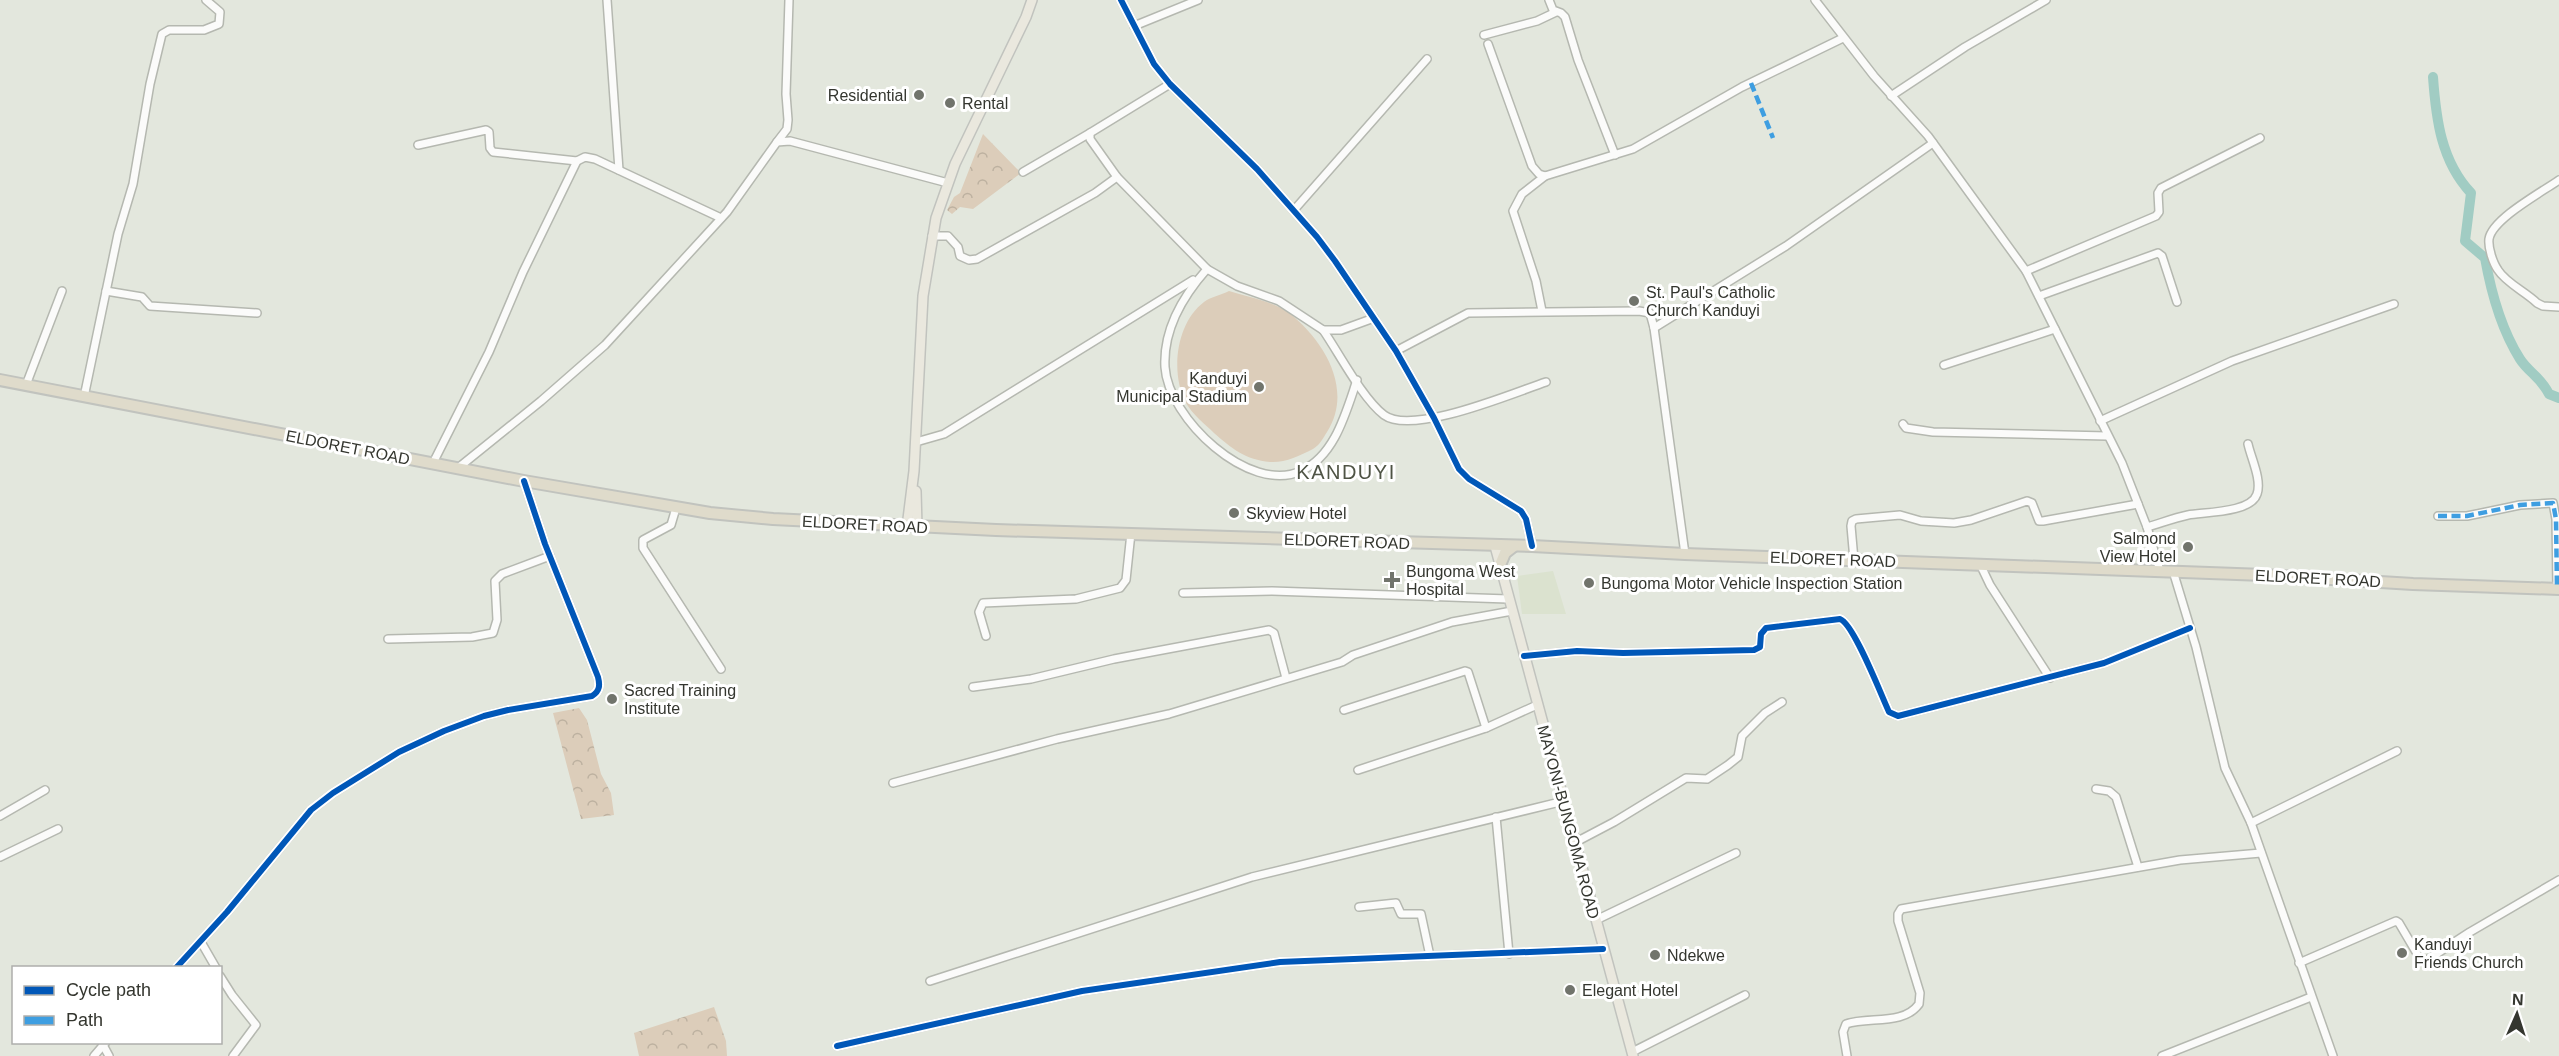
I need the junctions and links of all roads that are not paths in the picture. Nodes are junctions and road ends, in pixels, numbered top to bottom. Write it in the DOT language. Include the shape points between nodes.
graph roads {
  1 [pos="206,0"];
  2 [pos="608,0"];
  3 [pos="789,0"];
  4 [pos="1032,0"];
  5 [pos="1121,0"];
  6 [pos="1198,0"];
  7 [pos="1549,0"];
  8 [pos="1815,0"];
  9 [pos="2046,0"];
  10 [pos="1556,12"];
  11 [pos="1134,26"];
  12 [pos="1484,35"];
  13 [pos="1843,38"];
  14 [pos="1488,44"];
  15 [pos="1427,59"];
  16 [pos="1170,84"];
  17 [pos="1892,96"];
  18 [pos="1090,133"];
  19 [pos="2260,138"];
  20 [pos="777,142"];
  21 [pos="1933,143"];
  22 [pos="418,145"];
  23 [pos="1615,155"];
  24 [pos="577,161"];
  25 [pos="619,170"];
  26 [pos="1023,172"];
  27 [pos="1545,176"];
  28 [pos="1117,177"];
  29 [pos="2559,180"];
  30 [pos="948,183"];
  31 [pos="1294,210"];
  32 [pos="721,218"];
  33 [pos="932,236"];
  34 [pos="1207,269"];
  35 [pos="2026,271"];
  36 [pos="62,291"];
  37 [pos="106,291"];
  38 [pos="2039,296"];
  39 [pos="2177,302"];
  40 [pos="2394,304"];
  41 [pos="2559,307"];
  42 [pos="1542,311"];
  43 [pos="257,313"];
  44 [pos="1374,318"];
  45 [pos="1654,328"];
  46 [pos="2055,329"];
  47 [pos="1323,330"];
  48 [pos="1396,351"];
  49 [pos="1944,365"];
  50 [pos="0,380"];
  51 [pos="1357,380"];
  52 [pos="1546,382"];
  53 [pos="26,385"];
  54 [pos="84,397"];
  55 [pos="1434,418"];
  56 [pos="2100,421"];
  57 [pos="1903,424"];
  58 [pos="2108,436"];
  59 [pos="916,442"];
  60 [pos="2248,444"];
  61 [pos="433,463"];
  62 [pos="458,468"];
  63 [pos="524,481"];
  64 [pos="2138,504"];
  65 [pos="676,508"];
  66 [pos="2438,516"];
  67 [pos="912,524"];
  68 [pos="2147,527"];
  69 [pos="1131,533"];
  70 [pos="1492,546"];
  71 [pos="1514,546"];
  72 [pos="1532,546"];
  73 [pos="1684,554"];
  74 [pos="550,556"];
  75 [pos="1854,560"];
  76 [pos="1980,564"];
  77 [pos="1500,565"];
  78 [pos="2160,571"];
  79 [pos="2173,571"];
  80 [pos="1505,588"];
  81 [pos="2558,589"];
  82 [pos="1183,593"];
  83 [pos="1508,599"];
  84 [pos="1512,611"];
  85 [pos="2190,628"];
  86 [pos="986,636"];
  87 [pos="388,639"];
  88 [pos="1524,656"];
  89 [pos="721,669"];
  90 [pos="1286,678"];
  91 [pos="2050,678"];
  92 [pos="973,687"];
  93 [pos="1782,702"];
  94 [pos="1537,705"];
  95 [pos="1344,710"];
  96 [pos="1486,728"];
  97 [pos="2397,751"];
  98 [pos="1358,770"];
  99 [pos="893,783"];
  100 [pos="2096,789"];
  101 [pos="45,790"];
  102 [pos="1564,801"];
  103 [pos="0,816"];
  104 [pos="1496,818"];
  105 [pos="2251,823"];
  106 [pos="58,829"];
  107 [pos="1576,842"];
  108 [pos="2261,853"];
  109 [pos="1737,854"];
  110 [pos="0,857"];
  111 [pos="2138,867"];
  112 [pos="2559,880"];
  113 [pos="1359,907"];
  114 [pos="1596,920"];
  115 [pos="201,942"];
  116 [pos="1603,949"];
  117 [pos="1509,954"];
  118 [pos="1430,956"];
  119 [pos="2299,963"];
  120 [pos="178,966"];
  121 [pos="215,966"];
  122 [pos="222,979"];
  123 [pos="930,981"];
  124 [pos="1745,995"];
  125 [pos="2311,996"];
  126 [pos="101,1045"];
  127 [pos="837,1046"];
  128 [pos="1633,1054"];
  129 [pos="94,1056"];
  130 [pos="109,1056"];
  131 [pos="233,1056"];
  132 [pos="1847,1056"];
  133 [pos="2162,1056"];
  134 [pos="2333,1056"];
  1 -- 37 [label="street" via="220,12 219,24 204,30 169,30 162,34 133,184"];
  2 -- 25 [label="street"];
  3 -- 20 [label="street" via="788,120 787,129"];
  4 -- 30 [label="main road"];
  5 -- 11 [label="street"];
  6 -- 11 [label="street"];
  7 -- 10 [label="street"];
  8 -- 13 [label="street"];
  9 -- 17 [label="street"];
  10 -- 12 [label="street"];
  10 -- 23 [label="street" via="1565,17"];
  11 -- 16 [label="street" via="1154,64"];
  13 -- 17 [label="street"];
  13 -- 23 [label="street"];
  14 -- 27 [label="street" via="1532,166"];
  15 -- 31 [label="street"];
  16 -- 18 [label="street"];
  16 -- 31 [label="street"];
  17 -- 21 [label="street"];
  18 -- 26 [label="street"];
  18 -- 28 [label="street" via="1090,139"];
  19 -- 35 [label="street" via="2161,188 2156,216"];
  20 -- 30 [label="street" via="790,141"];
  20 -- 32 [label="street"];
  21 -- 35 [label="street"];
  21 -- 45 [label="street" via="1786,246"];
  22 -- 24 [label="street" via="486,130 493,152"];
  23 -- 27 [label="street"];
  24 -- 25 [label="street" via="589,157"];
  24 -- 61 [label="street"];
  25 -- 32 [label="street"];
  27 -- 42 [label="street" via="1522,194 1513,211"];
  28 -- 33 [label="street" via="977,259 960,256 948,236"];
  28 -- 34 [label="street"];
  29 -- 41 [label="street" via="2509,215 2494,228 2489,239 2499,272 2537,303"];
  30 -- 33 [label="main road"];
  31 -- 44 [label="street"];
  32 -- 62 [label="street" via="605,345"];
  33 -- 59 [label="main road" via="920,330"];
  34 -- 47 [label="street" via="1237,286 1279,301"];
  34 -- 51 [label="street" via="1181,302 1167,343 1165,367 1180,407 1224,456 1269,475 1301,471 1327,449 1339,430"];
  34 -- 59 [label="street" via="990,407 944,434"];
  35 -- 38 [label="street"];
  36 -- 53 [label="street"];
  37 -- 43 [label="street" via="142,297 150,306"];
  37 -- 54 [label="street"];
  38 -- 39 [label="street" via="2158,253"];
  38 -- 46 [label="street"];
  40 -- 56 [label="street" via="2232,361"];
  42 -- 45 [label="street" via="1646,312 1650,313"];
  42 -- 48 [label="street" via="1468,313"];
  44 -- 47 [label="street" via="1341,330"];
  44 -- 48 [label="street"];
  45 -- 73 [label="street"];
  46 -- 49 [label="street"];
  46 -- 56 [label="street"];
  47 -- 51 [label="street"];
  48 -- 55 [label="street"];
  50 -- 53 [label="highway, ELDORET ROAD"];
  51 -- 55 [label="street" via="1370,401 1392,420"];
  52 -- 55 [label="street"];
  53 -- 54 [label="highway, ELDORET ROAD"];
  54 -- 61 [label="highway, ELDORET ROAD"];
  55 -- 72 [label="street" via="1459,469 1521,511"];
  56 -- 58 [label="street"];
  57 -- 58 [label="street" via="1906,428 1933,432"];
  58 -- 64 [label="street"];
  59 -- 67 [label="main road"];
  60 -- 68 [label="street" via="2258,485 2252,501 2241,507"];
  61 -- 62 [label="highway, ELDORET ROAD"];
  62 -- 63 [label="highway, ELDORET ROAD"];
  63 -- 65 [label="highway, ELDORET ROAD"];
  63 -- 74 [label="street"];
  64 -- 68 [label="street"];
  64 -- 75 [label="street" via="2043,521 2028,501 1954,523 1900,515 1856,519 1851,526"];
  65 -- 67 [label="highway, ELDORET ROAD" via="772,519"];
  65 -- 89 [label="street" via="671,525 643,540 643,548"];
  66 -- 81 [label="street" via="2467,516 2553,503"];
  67 -- 69 [label="highway, ELDORET ROAD"];
  68 -- 78 [label="street"];
  69 -- 70 [label="highway, ELDORET ROAD"];
  69 -- 86 [label="street" via="1126,580 1120,588 1076,599 983,603 979,612"];
  70 -- 71 [label="highway, ELDORET ROAD"];
  70 -- 77 [label="main road"];
  70 -- 80 [label="main road"];
  71 -- 72 [label="highway, ELDORET ROAD"];
  71 -- 77 [label="highway" via="1505,553"];
  72 -- 73 [label="highway, ELDORET ROAD"];
  73 -- 75 [label="highway, ELDORET ROAD"];
  74 -- 87 [label="street" via="502,574 495,581 497,620 493,633"];
  74 -- 115 [label="street" via="598,677 597,693 484,716 444,731 399,752 333,793 310,810"];
  75 -- 76 [label="highway, ELDORET ROAD"];
  76 -- 78 [label="highway, ELDORET ROAD"];
  76 -- 91 [label="street"];
  77 -- 80 [label="main road"];
  78 -- 79 [label="highway, ELDORET ROAD"];
  79 -- 81 [label="highway, ELDORET ROAD"];
  79 -- 85 [label="street"];
  80 -- 83 [label="main road, MAYONI-BUNGOMA ROAD"];
  82 -- 83 [label="street" via="1272,591"];
  83 -- 84 [label="main road, MAYONI-BUNGOMA ROAD"];
  84 -- 88 [label="main road, MAYONI-BUNGOMA ROAD"];
  84 -- 90 [label="street" via="1437,626 1342,662"];
  85 -- 91 [label="street" via="2104,663"];
  85 -- 105 [label="street" via="2225,768"];
  88 -- 91 [label="street" via="1577,651 1754,650 1760,647 1766,628 1834,618 1848,625 1894,716"];
  88 -- 94 [label="main road, MAYONI-BUNGOMA ROAD"];
  90 -- 92 [label="street" via="1274,633 1269,630 1114,659 1031,680"];
  90 -- 99 [label="street" via="1169,714"];
  93 -- 107 [label="street" via="1742,736 1736,759 1711,777 1686,778"];
  94 -- 96 [label="street"];
  94 -- 102 [label="main road, MAYONI-BUNGOMA ROAD"];
  95 -- 96 [label="street" via="1465,671"];
  96 -- 98 [label="street"];
  97 -- 105 [label="street"];
  100 -- 111 [label="street" via="2116,797"];
  101 -- 103 [label="street"];
  102 -- 104 [label="street"];
  102 -- 107 [label="main road, MAYONI-BUNGOMA ROAD"];
  104 -- 117 [label="street"];
  104 -- 123 [label="street" via="1252,877"];
  105 -- 108 [label="street"];
  106 -- 110 [label="street"];
  107 -- 114 [label="main road, MAYONI-BUNGOMA ROAD"];
  108 -- 111 [label="street"];
  108 -- 119 [label="street"];
  109 -- 114 [label="street"];
  111 -- 132 [label="street" via="1901,909 1898,921 1920,993 1919,1004 1901,1016 1846,1024 1843,1032"];
  112 -- 119 [label="street" via="2427,960 2419,957 2396,921"];
  113 -- 118 [label="street" via="1393,903 1398,904 1401,914 1419,913"];
  114 -- 116 [label="main road, MAYONI-BUNGOMA ROAD"];
  115 -- 120 [label="street"];
  115 -- 121 [label="street"];
  116 -- 117 [label="street"];
  116 -- 128 [label="main road, MAYONI-BUNGOMA ROAD"];
  117 -- 118 [label="street"];
  118 -- 127 [label="street" via="1280,962 1082,991"];
  119 -- 125 [label="street"];
  122 -- 131 [label="street" via="256,1025"];
  124 -- 128 [label="street"];
  125 -- 133 [label="street"];
  125 -- 134 [label="street"];
  126 -- 129 [label="street"];
  126 -- 130 [label="street"];
}
